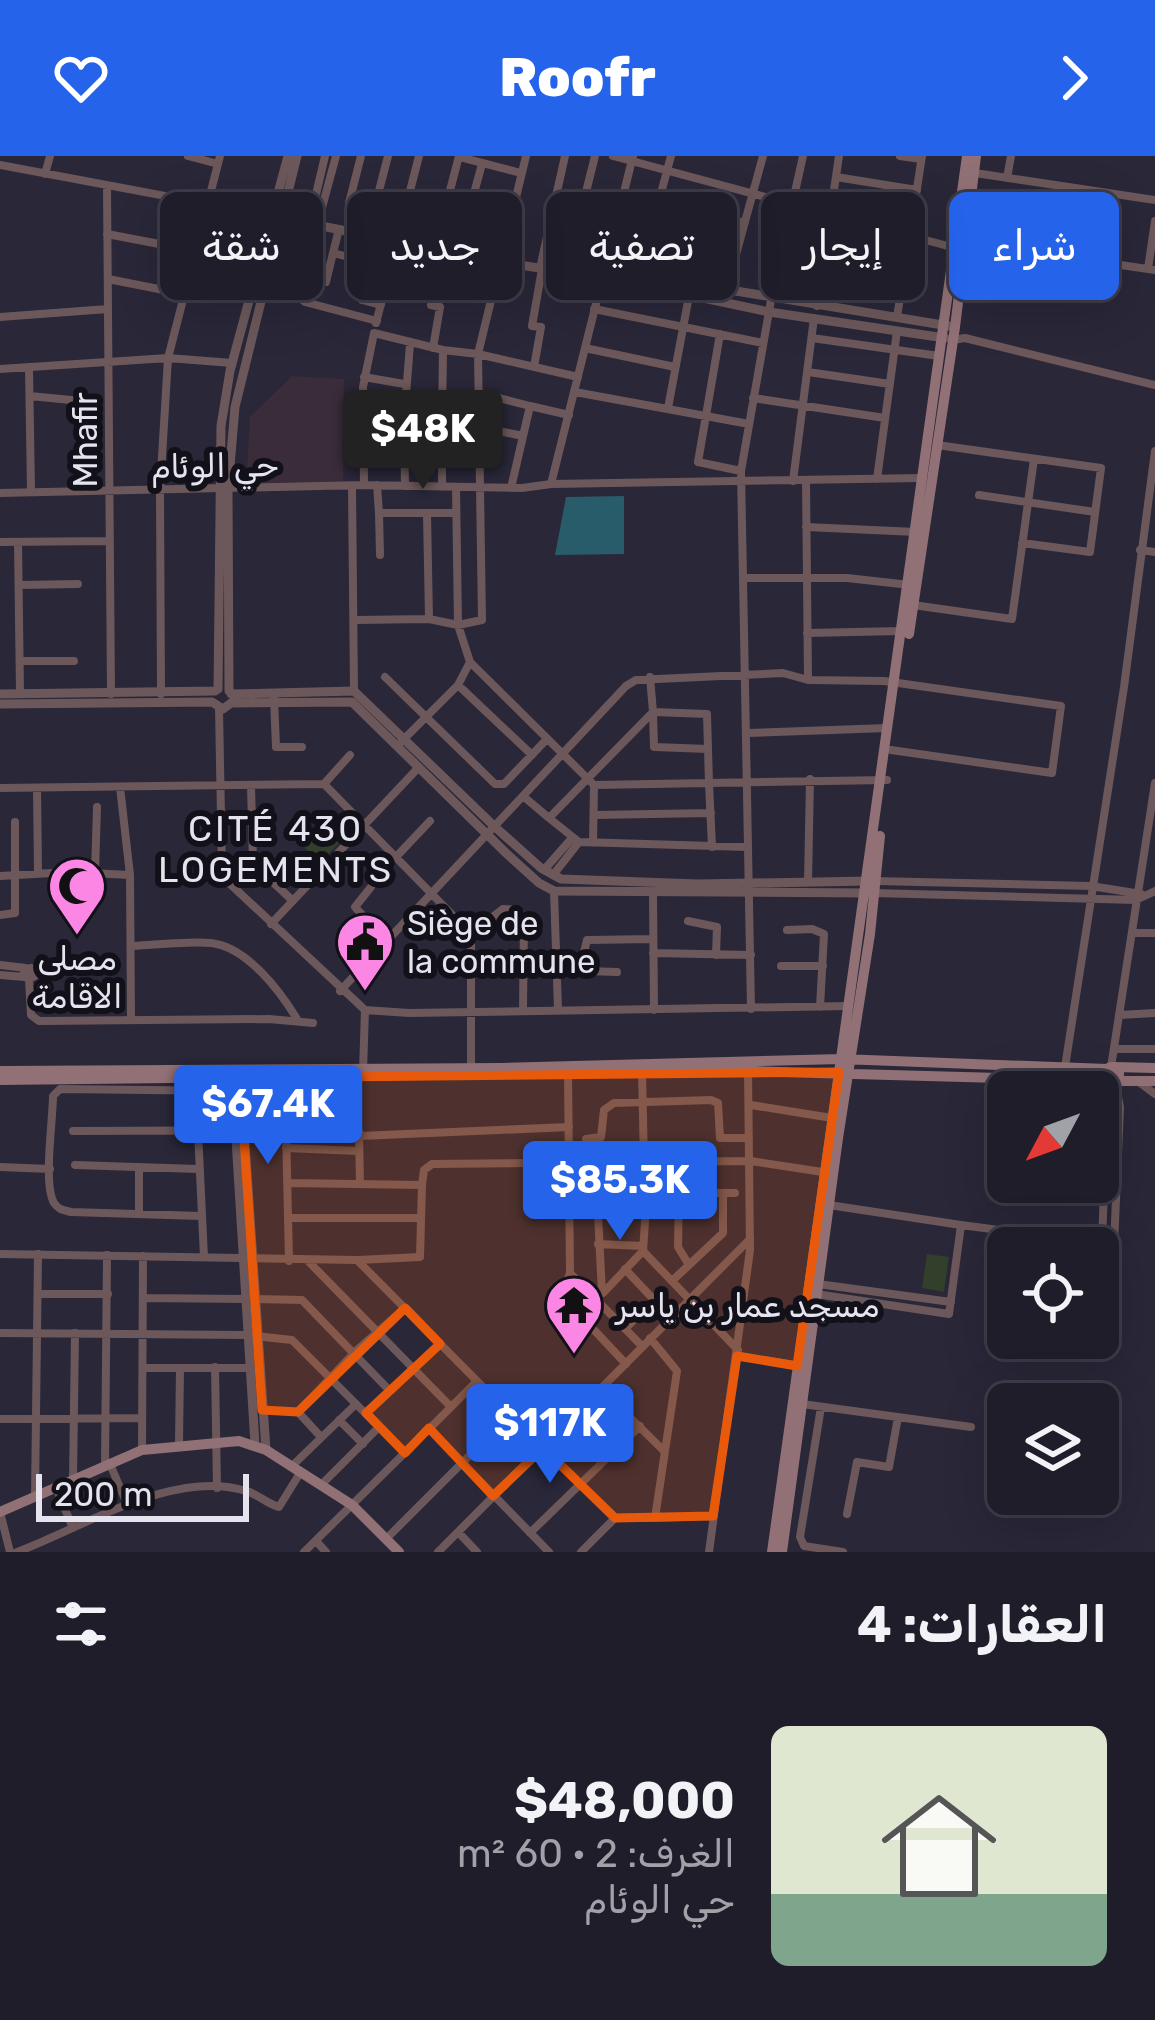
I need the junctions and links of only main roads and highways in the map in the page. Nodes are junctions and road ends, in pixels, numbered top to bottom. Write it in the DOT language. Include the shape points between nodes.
graph roads {
  1 [pos="971,156"];
  2 [pos="966,192"];
  3 [pos="969,192"];
  4 [pos="954,300"];
  5 [pos="951,334"];
  6 [pos="927,478"];
  7 [pos="912,585"];
  8 [pos="898,683"];
  9 [pos="884,780"];
  10 [pos="845,1066"];
  11 [pos="1155,1068"];
  12 [pos="1035,1071"];
  13 [pos="1098,1071"];
  14 [pos="1119,1072"];
  15 [pos="1119,1075"];
  16 [pos="0,1076"];
  17 [pos="1155,1081"];
  18 [pos="830,1173"];
  19 [pos="802,1366"];
  20 [pos="794,1424"];
  21 [pos="0,1512"];
  22 [pos="399,1552"];
  23 [pos="772,1552"];
  24 [pos="782,1552"];
  1 -- 2 [label="main road"];
  1 -- 3 [label="main road"];
  4 -- 5 [label="main road"];
  5 -- 6 [label="main road"];
  5 -- 6 [label="main road" via="938,356"];
  6 -- 7 [label="main road"];
  6 -- 7 [label="main road"];
  7 -- 8 [label="main road"];
  7 -- 8 [label="main road"];
  8 -- 9 [label="main road"];
  8 -- 9 [label="main road"];
  9 -- 10 [label="main road"];
  10 -- 12 [label="main road"];
  10 -- 13 [label="main road"];
  10 -- 16 [label="main road"];
  10 -- 18 [label="main road"];
  10 -- 18 [label="main road"];
  11 -- 14 [label="main road"];
  15 -- 17 [label="main road"];
  18 -- 19 [label="main road"];
  18 -- 19 [label="main road"];
  19 -- 20 [label="main road"];
  19 -- 20 [label="main road"];
  20 -- 23 [label="main road"];
  20 -- 24 [label="main road"];
  21 -- 22 [label="main road" via="142,1450 215,1442 260,1447 297,1468 352,1505"];
}
